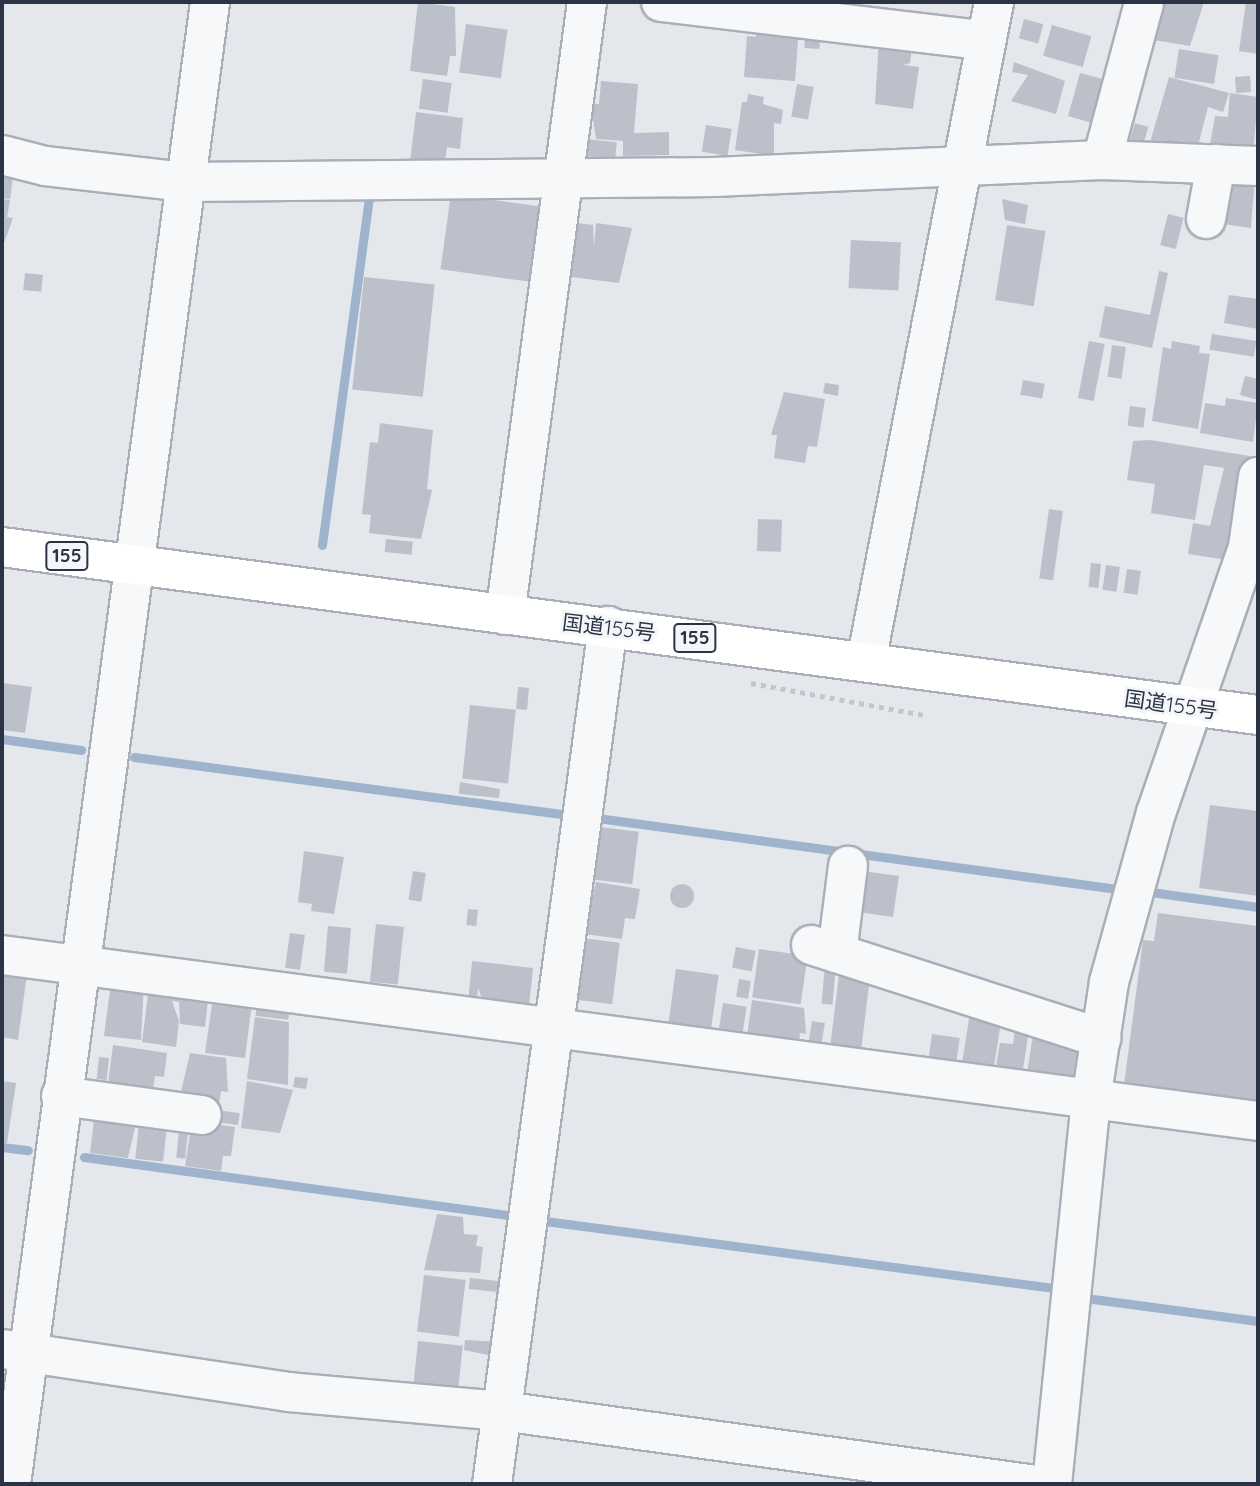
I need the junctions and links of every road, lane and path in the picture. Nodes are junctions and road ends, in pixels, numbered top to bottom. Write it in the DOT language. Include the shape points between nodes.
graph roads {
  1 [pos="210,2"];
  2 [pos="587,2"];
  3 [pos="661,2"];
  4 [pos="994,2"];
  5 [pos="1143,4"];
  6 [pos="986,41"];
  7 [pos="2,155"];
  8 [pos="1102,160"];
  9 [pos="1216,164"];
  10 [pos="962,166"];
  11 [pos="1258,166"];
  12 [pos="565,178"];
  13 [pos="186,182"];
  14 [pos="1206,219"];
  15 [pos="1258,477"];
  16 [pos="2,547"];
  17 [pos="1253,547"];
  18 [pos="132,565"];
  19 [pos="505,615"];
  20 [pos="608,626"];
  21 [pos="866,663"];
  22 [pos="736,681"];
  23 [pos="1195,707"];
  24 [pos="923,715"];
  25 [pos="1258,715"];
  26 [pos="848,866"];
  27 [pos="2,955"];
  28 [pos="78,966"];
  29 [pos="550,1028"];
  30 [pos="1101,1038"];
  31 [pos="61,1096"];
  32 [pos="1091,1100"];
  33 [pos="202,1115"];
  34 [pos="1258,1121"];
  35 [pos="15,1350"];
  36 [pos="502,1411"];
  37 [pos="11,1484"];
  38 [pos="492,1484"];
  39 [pos="1029,1484"];
  40 [pos="1052,1484"];
  1 -- 13 [label="street"];
  2 -- 12 [label="street"];
  3 -- 6 [label="street"];
  4 -- 6 [label="street"];
  5 -- 8 [label="street"];
  6 -- 10 [label="street"];
  7 -- 13 [label="street" via="45,166"];
  8 -- 9 [label="street"];
  8 -- 10 [label="street"];
  9 -- 11 [label="street"];
  9 -- 14 [label="street"];
  10 -- 12 [label="street"];
  10 -- 21 [label="street"];
  12 -- 13 [label="street"];
  12 -- 19 [label="street"];
  13 -- 18 [label="street"];
  15 -- 17 [label="street"];
  16 -- 18 [label="highway, 国道155号 / 155"];
  17 -- 23 [label="street"];
  18 -- 19 [label="highway, 国道155号 / 155"];
  18 -- 28 [label="street"];
  19 -- 20 [label="highway, 国道155号 / 155"];
  20 -- 21 [label="highway, 国道155号 / 155"];
  20 -- 29 [label="street"];
  21 -- 23 [label="highway, 国道155号 / 155"];
  22 -- 24 [label="path"];
  23 -- 25 [label="highway, 国道155号 / 155"];
  23 -- 30 [label="street" via="1156,813 1109,982"];
  26 -- 30 [label="street" via="824,949"];
  27 -- 28 [label="street"];
  28 -- 29 [label="street"];
  28 -- 31 [label="street"];
  29 -- 32 [label="street"];
  29 -- 36 [label="street" via="544,1121"];
  30 -- 32 [label="street"];
  31 -- 33 [label="street"];
  31 -- 35 [label="street"];
  32 -- 34 [label="street"];
  32 -- 40 [label="street"];
  35 -- 36 [label="street" via="289,1392"];
  35 -- 37 [label="street"];
  36 -- 38 [label="street"];
  36 -- 39 [label="street"];
}
